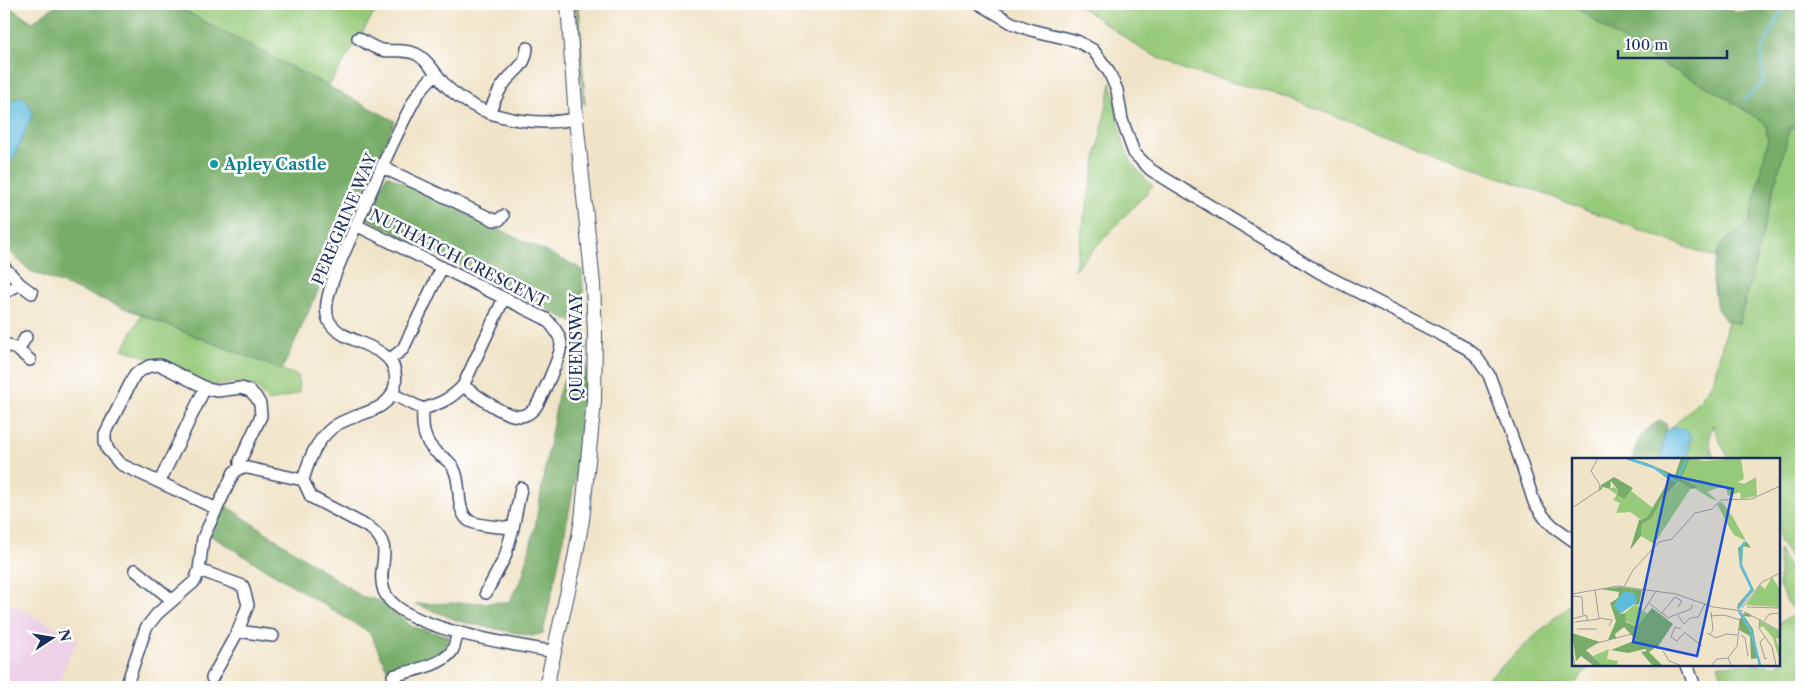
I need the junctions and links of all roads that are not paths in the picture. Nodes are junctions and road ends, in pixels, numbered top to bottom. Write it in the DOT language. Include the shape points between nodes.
graph roads {
  1 [pos="568,4"];
  2 [pos="980,4"];
  3 [pos="358,38"];
  4 [pos="526,48"];
  5 [pos="436,74"];
  6 [pos="489,113"];
  7 [pos="576,119"];
  8 [pos="382,168"];
  9 [pos="503,216"];
  10 [pos="356,225"];
  11 [pos="442,267"];
  12 [pos="4,268"];
  13 [pos="20,284"];
  14 [pos="4,293"];
  15 [pos="32,293"];
  16 [pos="504,298"];
  17 [pos="26,337"];
  18 [pos="4,343"];
  19 [pos="18,350"];
  20 [pos="30,360"];
  21 [pos="389,360"];
  22 [pos="463,386"];
  23 [pos="205,388"];
  24 [pos="392,394"];
  25 [pos="422,409"];
  26 [pos="240,468"];
  27 [pos="304,480"];
  28 [pos="160,481"];
  29 [pos="521,488"];
  30 [pos="217,509"];
  31 [pos="513,528"];
  32 [pos="1572,540"];
  33 [pos="135,570"];
  34 [pos="199,570"];
  35 [pos="486,593"];
  36 [pos="172,600"];
  37 [pos="238,631"];
  38 [pos="458,632"];
  39 [pos="273,636"];
  40 [pos="554,652"];
  41 [pos="1687,666"];
  42 [pos="393,676"];
  43 [pos="212,678"];
  44 [pos="126,687"];
  45 [pos="546,687"];
  46 [pos="1695,687"];
  1 -- 7 [label="main road, QUEENSWAY"];
  2 -- 32 [label="street" via="1012,23 1077,41 1093,50 1118,90 1122,120 1134,153 1151,170 1319,272 1475,355 1490,375 1534,502 1548,522"];
  3 -- 5 [label="street" via="382,50 416,54"];
  4 -- 6 [label="street" via="523,64 499,91"];
  5 -- 6 [label="street" via="457,96"];
  5 -- 8 [label="street, PEREGRINE WAY" via="416,97"];
  6 -- 7 [label="street" via="534,122"];
  7 -- 40 [label="main road, QUEENSWAY" via="593,284 594,401 582,520"];
  8 -- 9 [label="street" via="494,220"];
  8 -- 10 [label="street, PEREGRINE WAY"];
  10 -- 11 [label="street, NUTHATCH CRESCENT"];
  10 -- 21 [label="street, PEREGRINE WAY" via="333,280 327,313 336,330 374,348"];
  11 -- 16 [label="street, NUTHATCH CRESCENT"];
  11 -- 21 [label="street" via="403,349"];
  12 -- 13 [label="street"];
  13 -- 14 [label="street"];
  13 -- 15 [label="street"];
  16 -- 22 [label="street"];
  16 -- 22 [label="street, NUTHATCH CRESCENT" via="546,319 560,342 560,353 537,405 529,414 514,416"];
  17 -- 19 [label="street"];
  18 -- 19 [label="street"];
  19 -- 20 [label="street"];
  21 -- 24 [label="street" via="396,377"];
  22 -- 25 [label="street" via="452,397"];
  23 -- 26 [label="street" via="217,391 236,387 245,389 253,393 260,404 261,416 240,461"];
  23 -- 28 [label="street"];
  23 -- 28 [label="street" via="160,365 144,368 132,380 105,434 108,450 120,464"];
  24 -- 25 [label="street"];
  24 -- 27 [label="street" via="379,407 346,420 321,439 311,456"];
  25 -- 31 [label="street" via="424,436 436,453 453,466 463,513 468,520"];
  26 -- 27 [label="street"];
  26 -- 30 [label="street" via="234,472"];
  27 -- 38 [label="street" via="311,497 370,528 380,537 385,552 381,573 384,592 396,607 407,615"];
  28 -- 30 [label="street"];
  29 -- 31 [label="street"];
  30 -- 34 [label="street" via="204,538"];
  31 -- 35 [label="street" via="505,557"];
  33 -- 36 [label="street"];
  34 -- 36 [label="street" via="195,581"];
  34 -- 37 [label="street" via="243,586 248,605"];
  36 -- 44 [label="street" via="146,628"];
  37 -- 39 [label="street"];
  37 -- 43 [label="street"];
  38 -- 40 [label="street"];
  38 -- 42 [label="street" via="452,650 445,658"];
  40 -- 45 [label="main road, QUEENSWAY"];
  41 -- 46 [label="street"];
}
